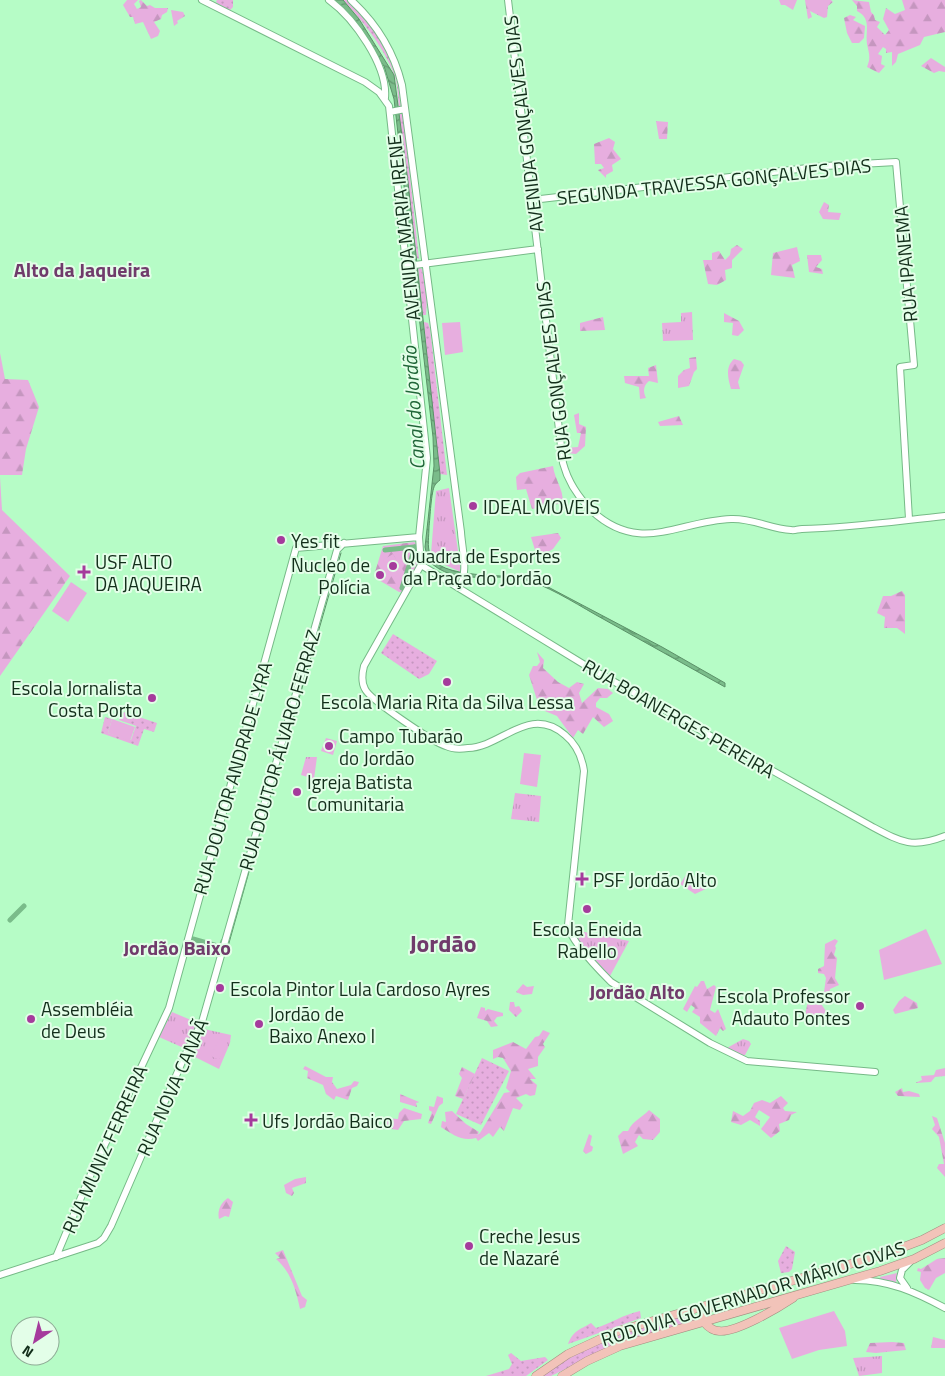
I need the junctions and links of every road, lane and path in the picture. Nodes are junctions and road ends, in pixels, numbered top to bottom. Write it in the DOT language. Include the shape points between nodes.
graph roads {
  1 [pos="202,0"];
  2 [pos="329,0"];
  3 [pos="351,0"];
  4 [pos="508,0"];
  5 [pos="384,98"];
  6 [pos="404,109"];
  7 [pos="392,112"];
  8 [pos="896,162"];
  9 [pos="532,200"];
  10 [pos="538,249"];
  11 [pos="424,264"];
  12 [pos="408,266"];
  13 [pos="945,516"];
  14 [pos="909,520"];
  15 [pos="419,537"];
  16 [pos="336,547"];
  17 [pos="421,566"];
  18 [pos="459,588"];
  19 [pos="945,836"];
  20 [pos="223,951"];
  21 [pos="154,1040"];
  22 [pos="875,1072"];
  23 [pos="945,1228"];
  24 [pos="945,1243"];
  25 [pos="56,1257"];
  26 [pos="914,1259"];
  27 [pos="0,1275"];
  28 [pos="846,1280"];
  29 [pos="908,1289"];
  30 [pos="798,1294"];
  31 [pos="720,1302"];
  32 [pos="945,1308"];
  33 [pos="694,1309"];
  34 [pos="700,1322"];
  35 [pos="536,1376"];
  36 [pos="562,1376"];
  1 -- 5 [label="street, AVENIDA MARIA IRENE" via="365,82"];
  2 -- 5 [label="street" via="344,14 378,61 385,83"];
  3 -- 6 [label="street" via="376,27 392,55 402,84"];
  4 -- 9 [label="street, AVENIDA GONÇALVES DIAS"];
  5 -- 7 [label="street, AVENIDA MARIA IRENE"];
  6 -- 7 [label="street"];
  6 -- 11 [label="street"];
  7 -- 12 [label="street, AVENIDA MARIA IRENE"];
  8 -- 9 [label="street, SEGUNDA TRAVESSA GONÇALVES DIAS"];
  8 -- 14 [label="street, RUA IPANEMA" via="914,365 900,367"];
  9 -- 10 [label="street, AVENIDA GONÇALVES DIAS"];
  10 -- 11 [label="street"];
  10 -- 14 [label="street, RUA GONÇALVES DIAS" via="563,463 576,493 607,522 630,532 658,534 730,519 790,530 832,530"];
  11 -- 12 [label="street"];
  11 -- 18 [label="street" via="465,571"];
  12 -- 15 [label="street, AVENIDA MARIA IRENE" via="427,458"];
  13 -- 14 [label="street, RUA GONÇALVES DIAS"];
  15 -- 16 [label="street" via="344,543"];
  15 -- 17 [label="street, AVENIDA MARIA IRENE"];
  16 -- 20 [label="street, RUA DOUTOR ÁLVARO FERRAZ"];
  16 -- 21 [label="street, RUA DOUTOR ANDRADE LYRA" via="296,548 168,1008"];
  17 -- 18 [label="street, RUA BOANERGES PEREIRA"];
  17 -- 22 [label="street" via="364,666 365,690 402,719 445,746 476,747 513,729 536,724 558,730 572,742 580,754 584,771 568,926 610,982 710,1043 747,1061"];
  18 -- 19 [label="street, RUA BOANERGES PEREIRA" via="588,667 877,829 915,844 926,844"];
  20 -- 25 [label="street, RUA NOVA CANAÃ" via="202,1022 113,1220 102,1240"];
  21 -- 25 [label="street, RUA MUNIZ FERREIRA"];
  23 -- 31 [label="highway, RODOVIA GOVERNADOR MÁRIO COVAS" via="897,1250"];
  24 -- 26 [label="highway, RODOVIA GOVERNADOR MÁRIO COVAS"];
  25 -- 27 [label="street, RUA NOVA CANAÃ"];
  26 -- 28 [label="highway, RODOVIA GOVERNADOR MÁRIO COVAS"];
  26 -- 29 [label="street" via="901,1274 901,1280"];
  28 -- 29 [label="street" via="878,1280"];
  28 -- 30 [label="highway, RODOVIA GOVERNADOR MÁRIO COVAS"];
  29 -- 32 [label="street"];
  30 -- 34 [label="highway, RODOVIA GOVERNADOR MÁRIO COVAS"];
  30 -- 34 [label="highway" via="732,1329 717,1331"];
  31 -- 33 [label="highway, RODOVIA GOVERNADOR MÁRIO COVAS"];
  31 -- 34 [label="highway" via="705,1311"];
  33 -- 34 [label="highway" via="700,1315"];
  33 -- 35 [label="highway, RODOVIA GOVERNADOR MÁRIO COVAS" via="605,1337 568,1354"];
  34 -- 36 [label="highway, RODOVIA GOVERNADOR MÁRIO COVAS" via="620,1346"];
}
